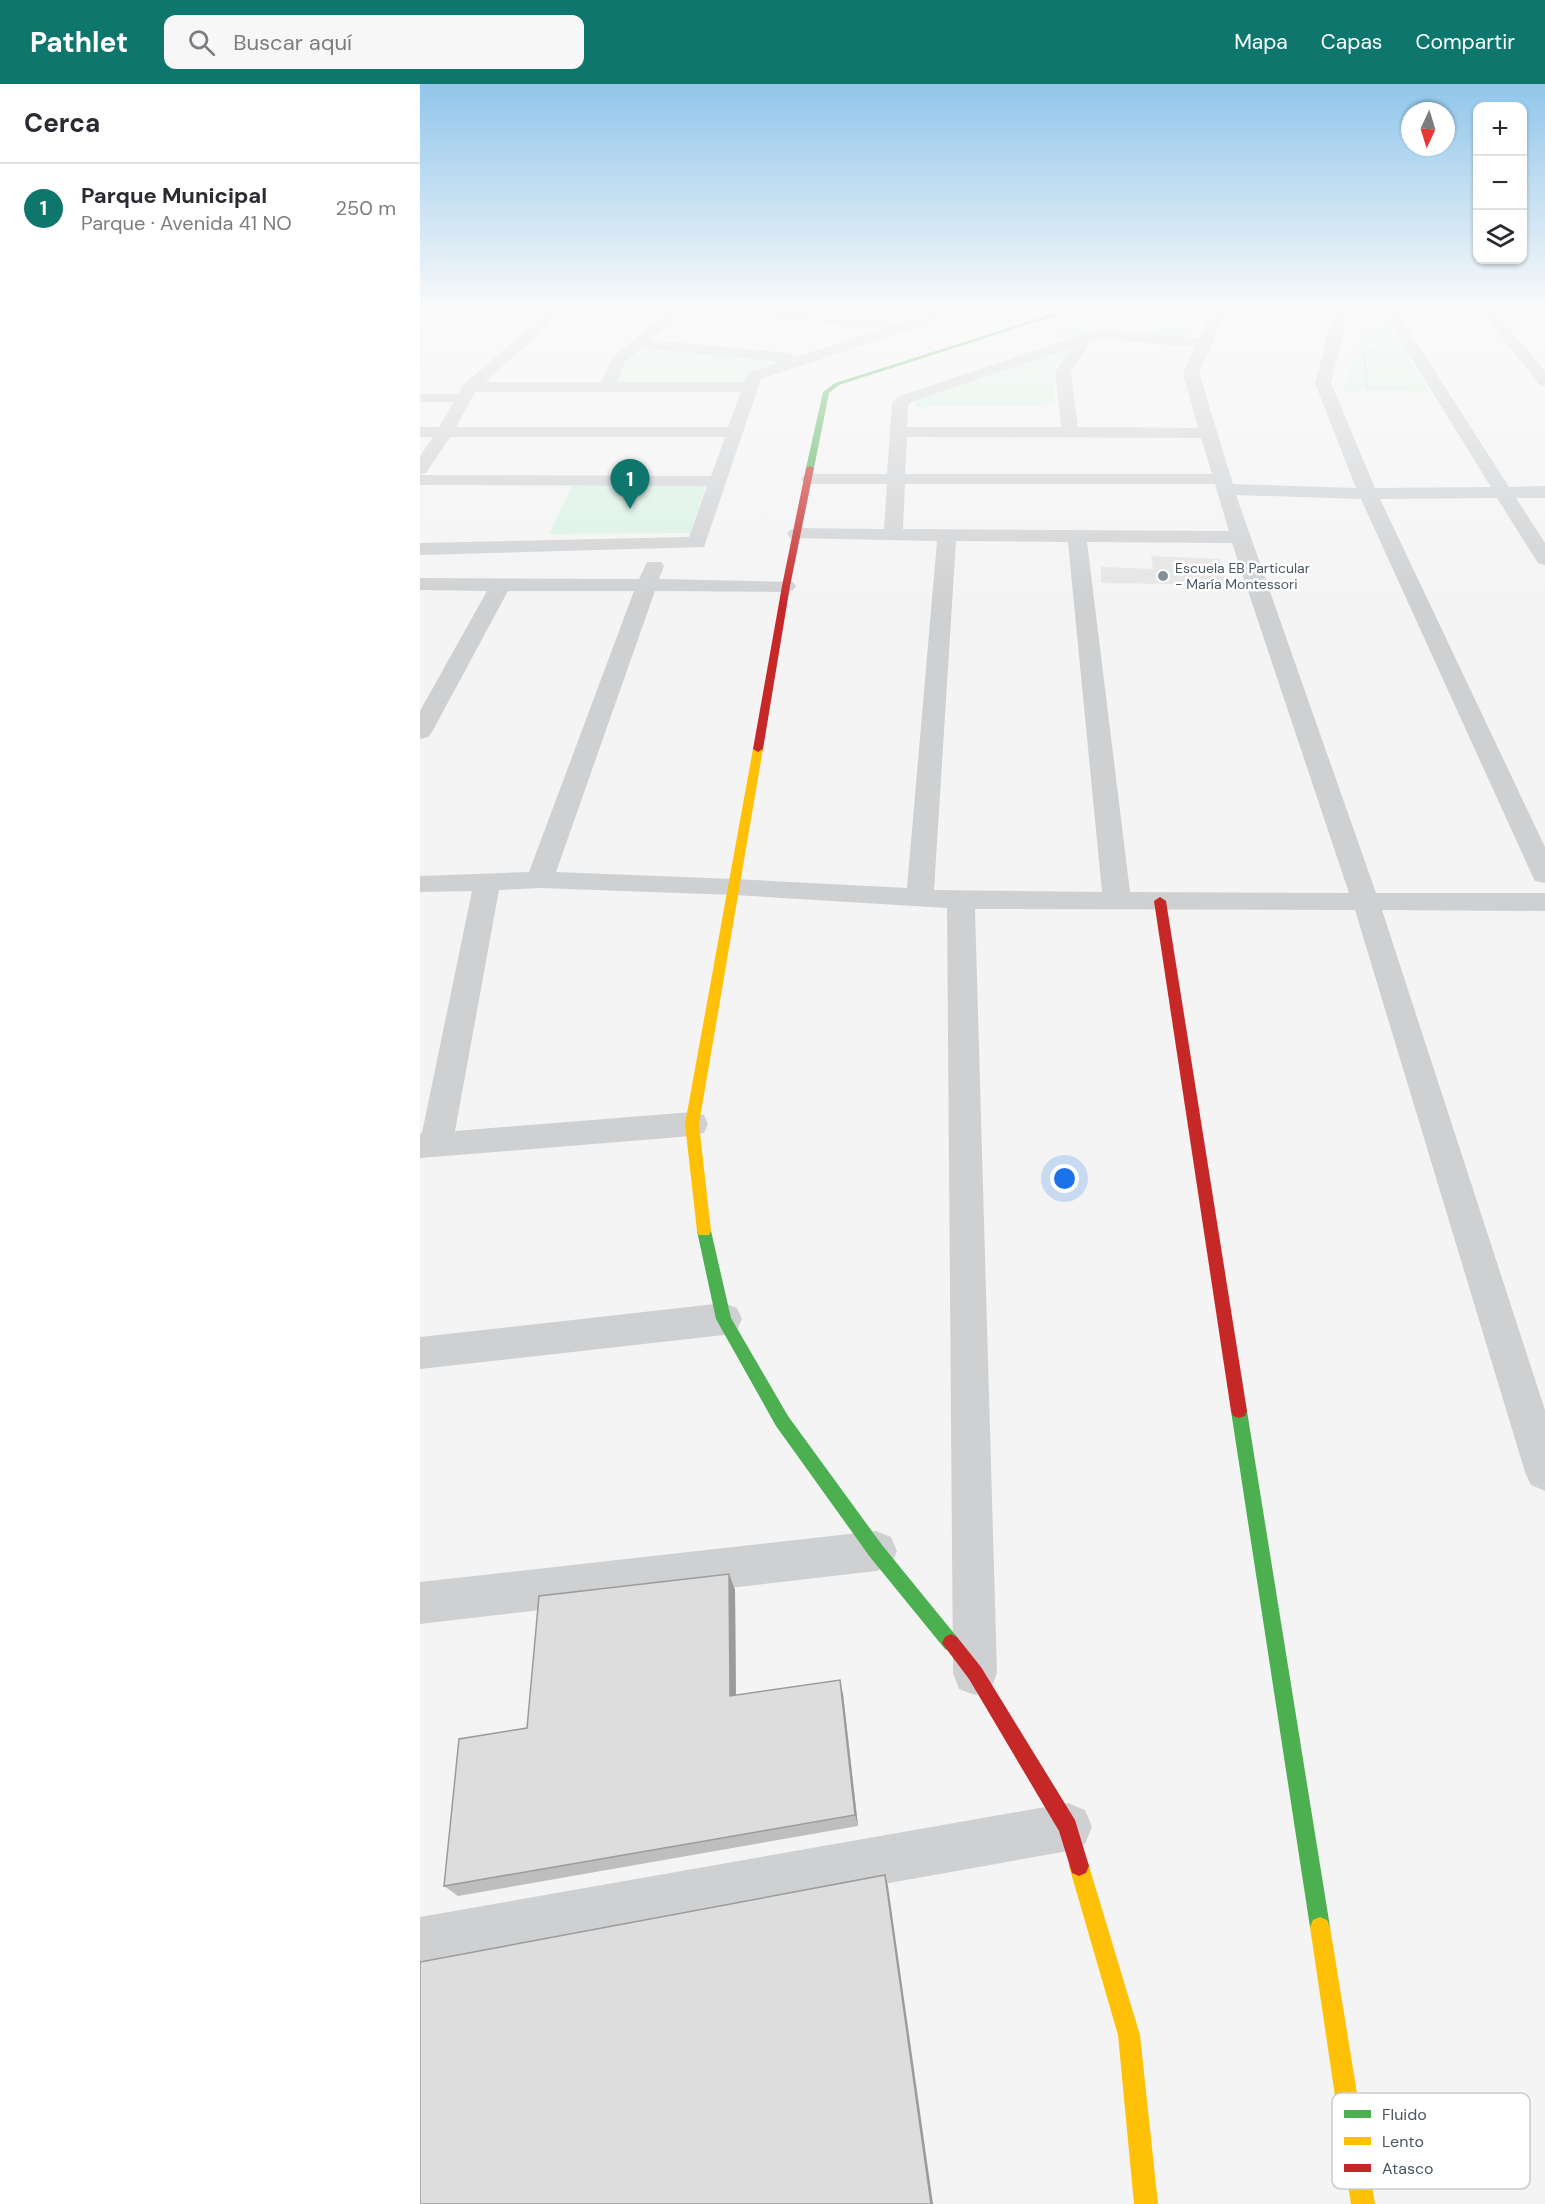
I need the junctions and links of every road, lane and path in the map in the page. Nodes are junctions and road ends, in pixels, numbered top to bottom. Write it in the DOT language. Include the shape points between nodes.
graph roads {
  1 [pos="459,408"];
  2 [pos="742,408"];
  3 [pos="823,408"];
  4 [pos="900,408"];
  5 [pos="1067,408"];
  6 [pos="1202,408"];
  7 [pos="1333,408"];
  8 [pos="1451,408"];
  9 [pos="420,432"];
  10 [pos="446,432"];
  11 [pos="734,432"];
  12 [pos="898,432"];
  13 [pos="1070,432"];
  14 [pos="1210,433"];
  15 [pos="420,469"];
  16 [pos="810,479"];
  17 [pos="898,479"];
  18 [pos="420,480"];
  19 [pos="718,482"];
  20 [pos="1225,484"];
  21 [pos="1502,492"];
  22 [pos="1545,492"];
  23 [pos="1368,494"];
  24 [pos="797,534"];
  25 [pos="893,535"];
  26 [pos="947,535"];
  27 [pos="1077,536"];
  28 [pos="1240,537"];
  29 [pos="662,544"];
  30 [pos="420,549"];
  31 [pos="1545,559"];
  32 [pos="420,584"];
  33 [pos="501,584"];
  34 [pos="647,584"];
  35 [pos="786,586"];
  36 [pos="420,732"];
  37 [pos="1545,875"];
  38 [pos="540,880"];
  39 [pos="487,882"];
  40 [pos="420,884"];
  41 [pos="734,886"];
  42 [pos="920,899"];
  43 [pos="961,900"];
  44 [pos="1117,901"];
  45 [pos="1160,901"];
  46 [pos="1366,902"];
  47 [pos="1545,902"];
  48 [pos="692,1124"];
  49 [pos="428,1146"];
  50 [pos="723,1319"];
  51 [pos="420,1353"];
  52 [pos="1545,1472"];
  53 [pos="876,1551"];
  54 [pos="420,1603"];
  55 [pos="975,1673"];
  56 [pos="1068,1827"];
  57 [pos="420,1942"];
  58 [pos="1346,2093"];
  59 [pos="1361,2189"];
  60 [pos="1146,2204"];
  61 [pos="1363,2204"];
  1 -- 10 [label="street"];
  2 -- 11 [label="street"];
  3 -- 16 [label="street"];
  4 -- 12 [label="street"];
  5 -- 13 [label="street"];
  6 -- 14 [label="street"];
  7 -- 23 [label="street"];
  8 -- 21 [label="street"];
  9 -- 10 [label="street"];
  10 -- 11 [label="street"];
  10 -- 15 [label="street"];
  11 -- 19 [label="street"];
  12 -- 13 [label="street"];
  12 -- 17 [label="street"];
  13 -- 14 [label="street"];
  14 -- 20 [label="street"];
  16 -- 17 [label="street"];
  16 -- 24 [label="street"];
  17 -- 20 [label="street"];
  17 -- 25 [label="street"];
  18 -- 19 [label="street"];
  19 -- 29 [label="street" via="697,543"];
  20 -- 23 [label="street"];
  20 -- 28 [label="street"];
  21 -- 22 [label="street"];
  21 -- 23 [label="street"];
  21 -- 31 [label="street"];
  23 -- 37 [label="street"];
  24 -- 25 [label="street"];
  24 -- 35 [label="street"];
  25 -- 26 [label="street"];
  26 -- 27 [label="street"];
  26 -- 42 [label="street"];
  27 -- 28 [label="street"];
  27 -- 44 [label="street"];
  28 -- 46 [label="street"];
  29 -- 30 [label="street"];
  29 -- 34 [label="street"];
  32 -- 33 [label="street"];
  33 -- 34 [label="street"];
  33 -- 36 [label="street"];
  34 -- 35 [label="street"];
  34 -- 38 [label="street"];
  35 -- 41 [label="street"];
  38 -- 39 [label="street"];
  38 -- 41 [label="street"];
  39 -- 40 [label="street"];
  39 -- 49 [label="street"];
  41 -- 42 [label="street"];
  41 -- 48 [label="street"];
  42 -- 43 [label="street"];
  43 -- 44 [label="street"];
  43 -- 55 [label="street"];
  44 -- 45 [label="street"];
  45 -- 46 [label="street"];
  45 -- 58 [label="street"];
  46 -- 47 [label="street"];
  46 -- 52 [label="street"];
  48 -- 49 [label="street"];
  48 -- 50 [label="street" via="705,1244"];
  50 -- 51 [label="street"];
  50 -- 53 [label="street" via="782,1421"];
  53 -- 54 [label="street"];
  53 -- 55 [label="street"];
  55 -- 56 [label="street"];
  56 -- 57 [label="street"];
  56 -- 60 [label="street" via="1130,2035"];
  59 -- 61 [label="street"];
}
